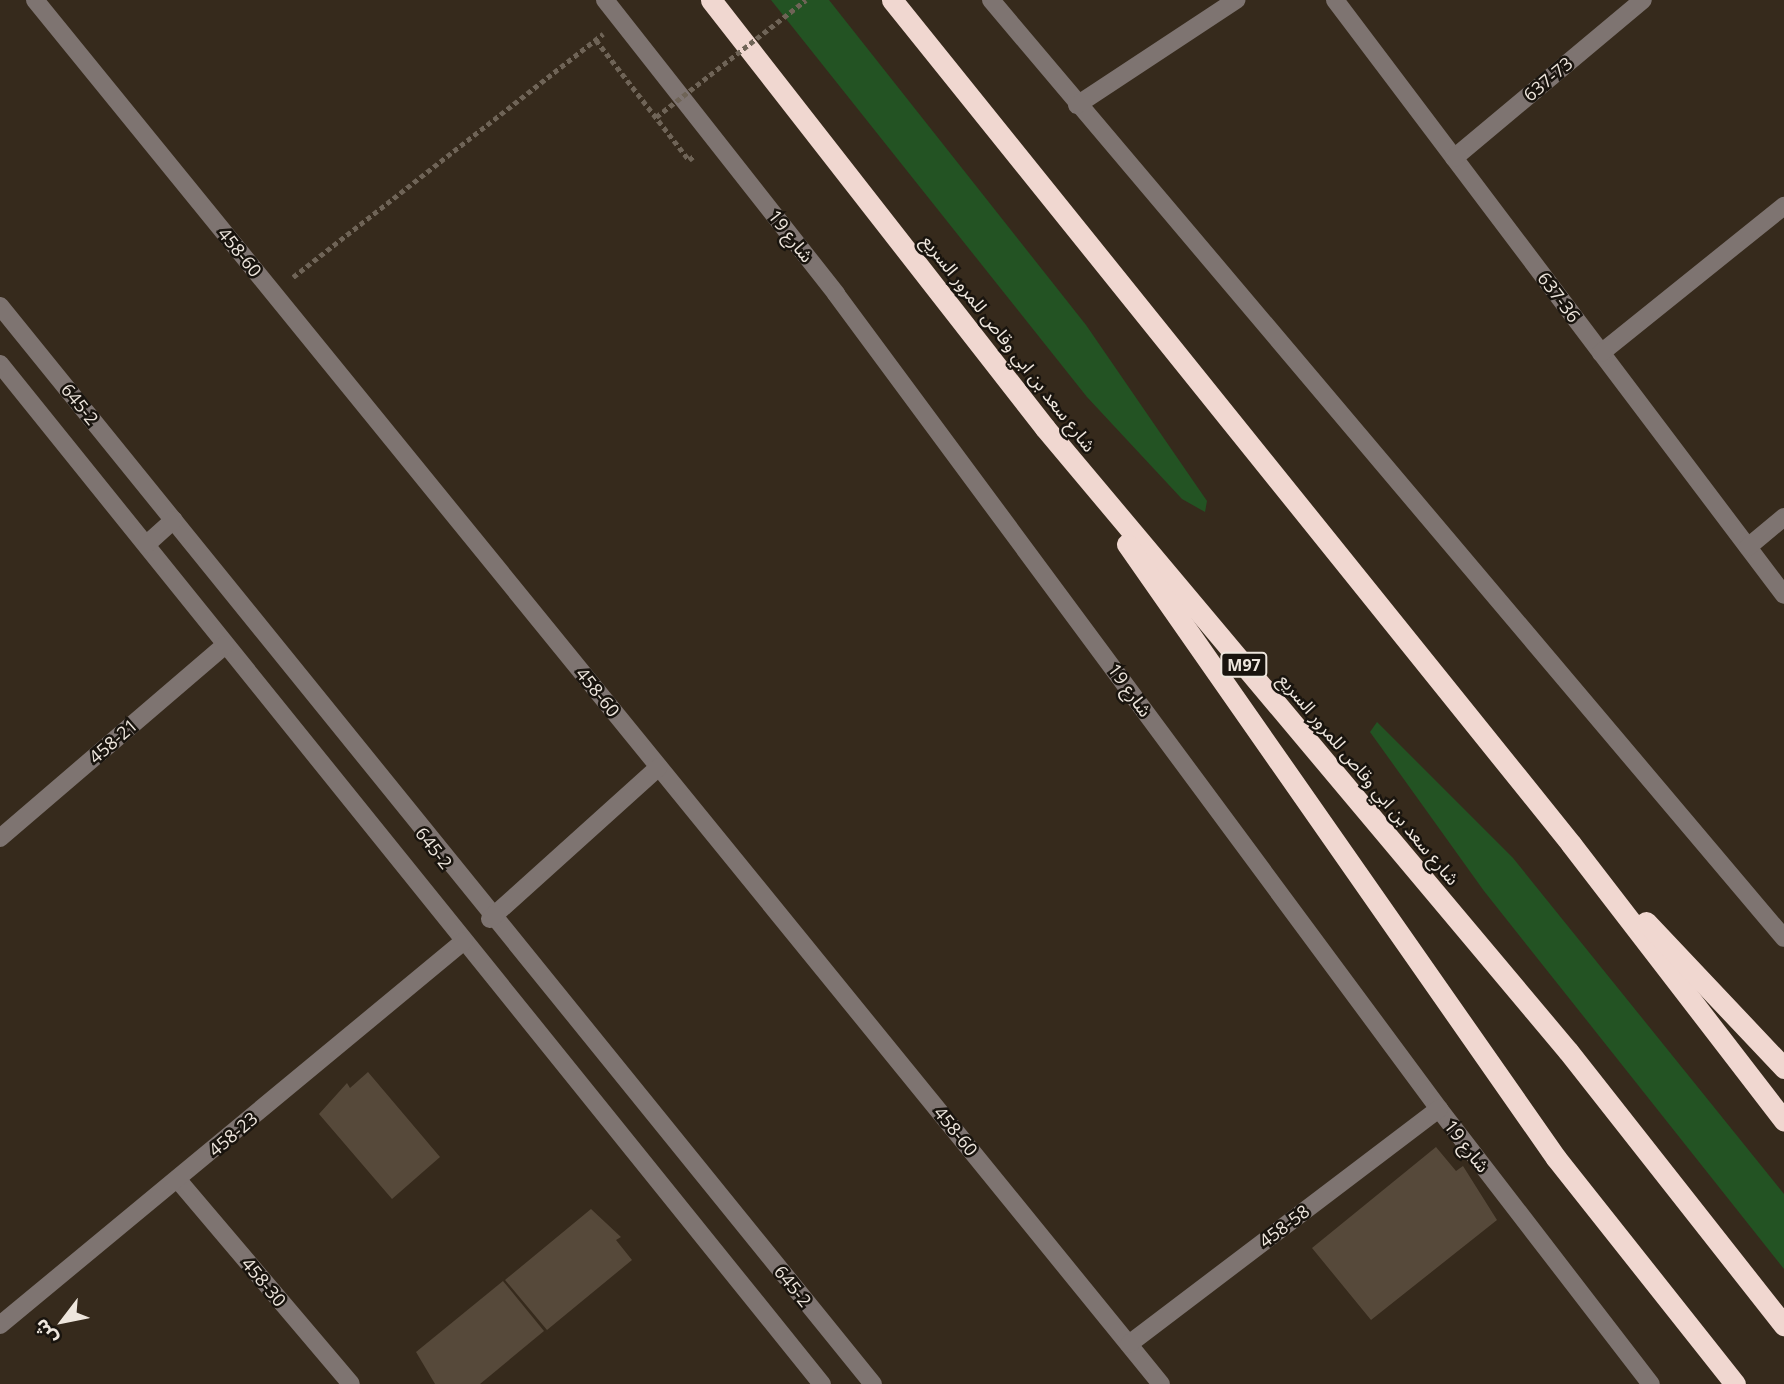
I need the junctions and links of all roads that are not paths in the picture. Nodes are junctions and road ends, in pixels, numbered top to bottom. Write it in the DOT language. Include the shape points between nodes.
graph roads {
  1 [pos="35,0"];
  2 [pos="605,0"];
  3 [pos="711,0"];
  4 [pos="892,0"];
  5 [pos="990,0"];
  6 [pos="1236,0"];
  7 [pos="1335,0"];
  8 [pos="1643,0"];
  9 [pos="1077,105"];
  10 [pos="1454,158"];
  11 [pos="1784,206"];
  12 [pos="0,306"];
  13 [pos="1601,353"];
  14 [pos="2,371"];
  15 [pos="1045,428"];
  16 [pos="1784,517"];
  17 [pos="174,520"];
  18 [pos="147,544"];
  19 [pos="1748,547"];
  20 [pos="1784,595"];
  21 [pos="225,645"];
  22 [pos="660,767"];
  23 [pos="0,838"];
  24 [pos="1571,844"];
  25 [pos="490,919"];
  26 [pos="1784,939"];
  27 [pos="464,941"];
  28 [pos="1784,1068"];
  29 [pos="1439,1109"];
  30 [pos="1784,1121"];
  31 [pos="178,1180"];
  32 [pos="0,1325"];
  33 [pos="1784,1325"];
  34 [pos="1129,1344"];
  35 [pos="351,1384"];
  36 [pos="822,1384"];
  37 [pos="873,1384"];
  38 [pos="1161,1384"];
  39 [pos="1651,1384"];
  40 [pos="1735,1384"];
  1 -- 22 [label="street, 458-60"];
  2 -- 29 [label="street, شارع 19" via="836,294"];
  3 -- 15 [label="highway, شارع سعد بن ابي وقاص للمرور السريع / M97"];
  4 -- 24 [label="highway"];
  5 -- 9 [label="street"];
  6 -- 9 [label="street"];
  7 -- 10 [label="street, 637-36"];
  8 -- 10 [label="street, 637-73"];
  9 -- 26 [label="street"];
  10 -- 13 [label="street, 637-36"];
  11 -- 13 [label="street"];
  12 -- 17 [label="street, 645-2"];
  13 -- 19 [label="street, 637-36"];
  14 -- 18 [label="street, 645-2"];
  15 -- 33 [label="highway, شارع سعد بن ابي وقاص للمرور السريع / M97" via="1559,1041"];
  15 -- 40 [label="highway" via="1556,1157"];
  16 -- 19 [label="street"];
  17 -- 18 [label="street"];
  17 -- 25 [label="street, 645-2"];
  18 -- 21 [label="street, 645-2"];
  19 -- 20 [label="street, 637-36"];
  21 -- 23 [label="street, 458-21"];
  21 -- 27 [label="street, 645-2"];
  22 -- 25 [label="street"];
  22 -- 34 [label="street, 458-60"];
  24 -- 28 [label="highway"];
  24 -- 30 [label="highway"];
  25 -- 37 [label="street, 645-2"];
  27 -- 31 [label="street, 458-23"];
  27 -- 36 [label="street, 645-2"];
  29 -- 34 [label="street, 458-58"];
  29 -- 39 [label="street, شارع 19"];
  31 -- 32 [label="street, 458-23"];
  31 -- 35 [label="street, 458-30"];
  34 -- 38 [label="street, 458-60"];
}
